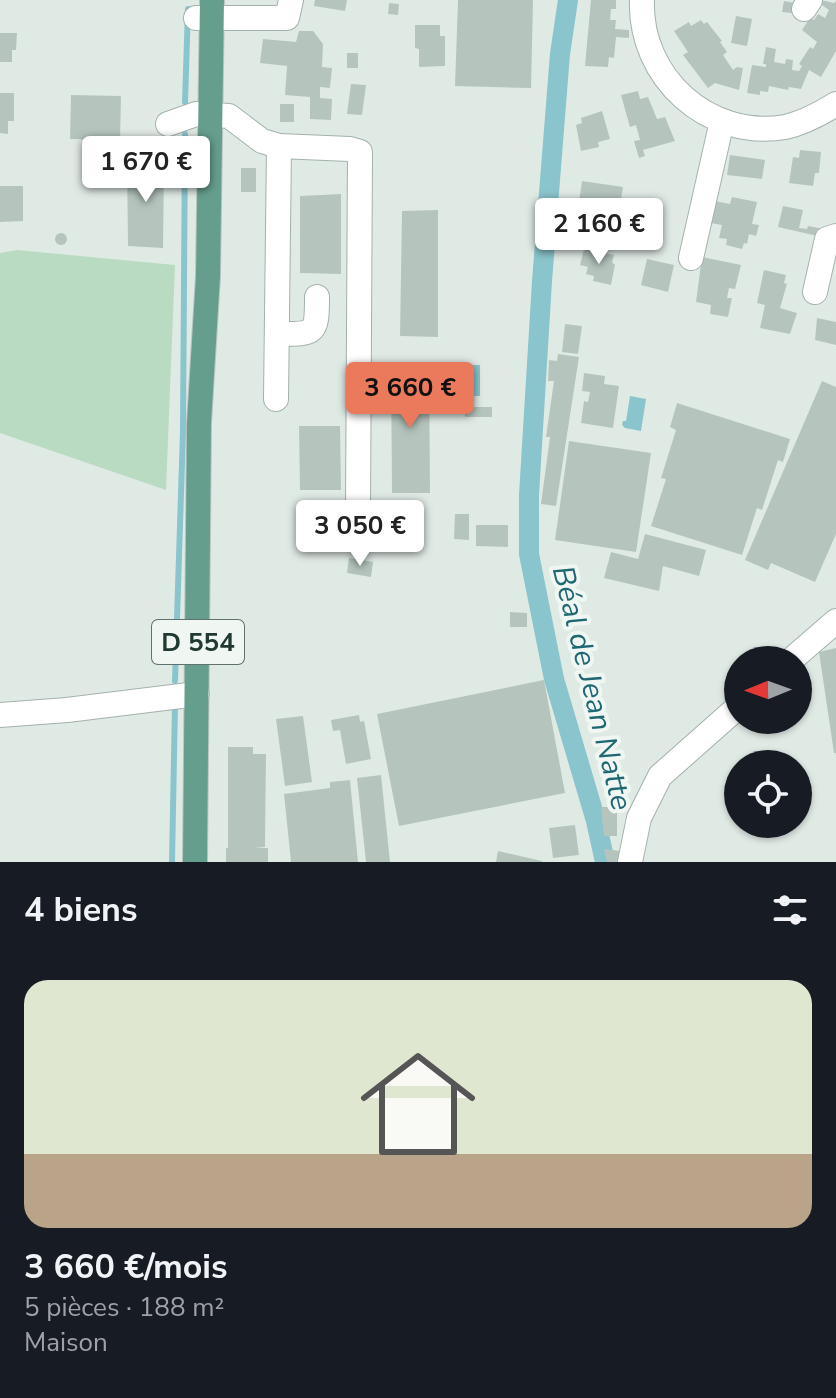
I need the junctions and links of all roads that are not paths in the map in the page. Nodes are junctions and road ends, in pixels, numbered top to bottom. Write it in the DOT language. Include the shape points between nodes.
graph roads {
  1 [pos="291,0"];
  2 [pos="642,0"];
  3 [pos="204,9"];
  4 [pos="836,104"];
  5 [pos="203,114"];
  6 [pos="722,121"];
  7 [pos="168,124"];
  8 [pos="279,146"];
  9 [pos="836,236"];
  10 [pos="691,258"];
  11 [pos="815,292"];
  12 [pos="317,297"];
  13 [pos="277,334"];
  14 [pos="276,399"];
  15 [pos="358,510"];
  16 [pos="836,621"];
  17 [pos="807,646"];
  18 [pos="197,694"];
  19 [pos="0,715"];
  20 [pos="724,719"];
  21 [pos="195,862"];
  22 [pos="630,862"];
  1 -- 3 [label="street" via="287,18"];
  2 -- 6 [label="street" via="645,38 664,78 692,106"];
  3 -- 5 [label="main road, D 554"];
  4 -- 6 [label="street" via="784,127"];
  5 -- 7 [label="street"];
  5 -- 8 [label="street" via="229,116 262,141"];
  5 -- 18 [label="main road, D 554" via="193,276 199,423"];
  6 -- 10 [label="street"];
  8 -- 13 [label="street"];
  8 -- 15 [label="street" via="360,152"];
  9 -- 11 [label="street" via="827,239"];
  12 -- 13 [label="street" via="317,324 312,330"];
  13 -- 14 [label="street"];
  16 -- 17 [label="street"];
  18 -- 19 [label="street"];
  18 -- 21 [label="main road, D 554"];
  20 -- 22 [label="street" via="660,776 639,818"];
}
